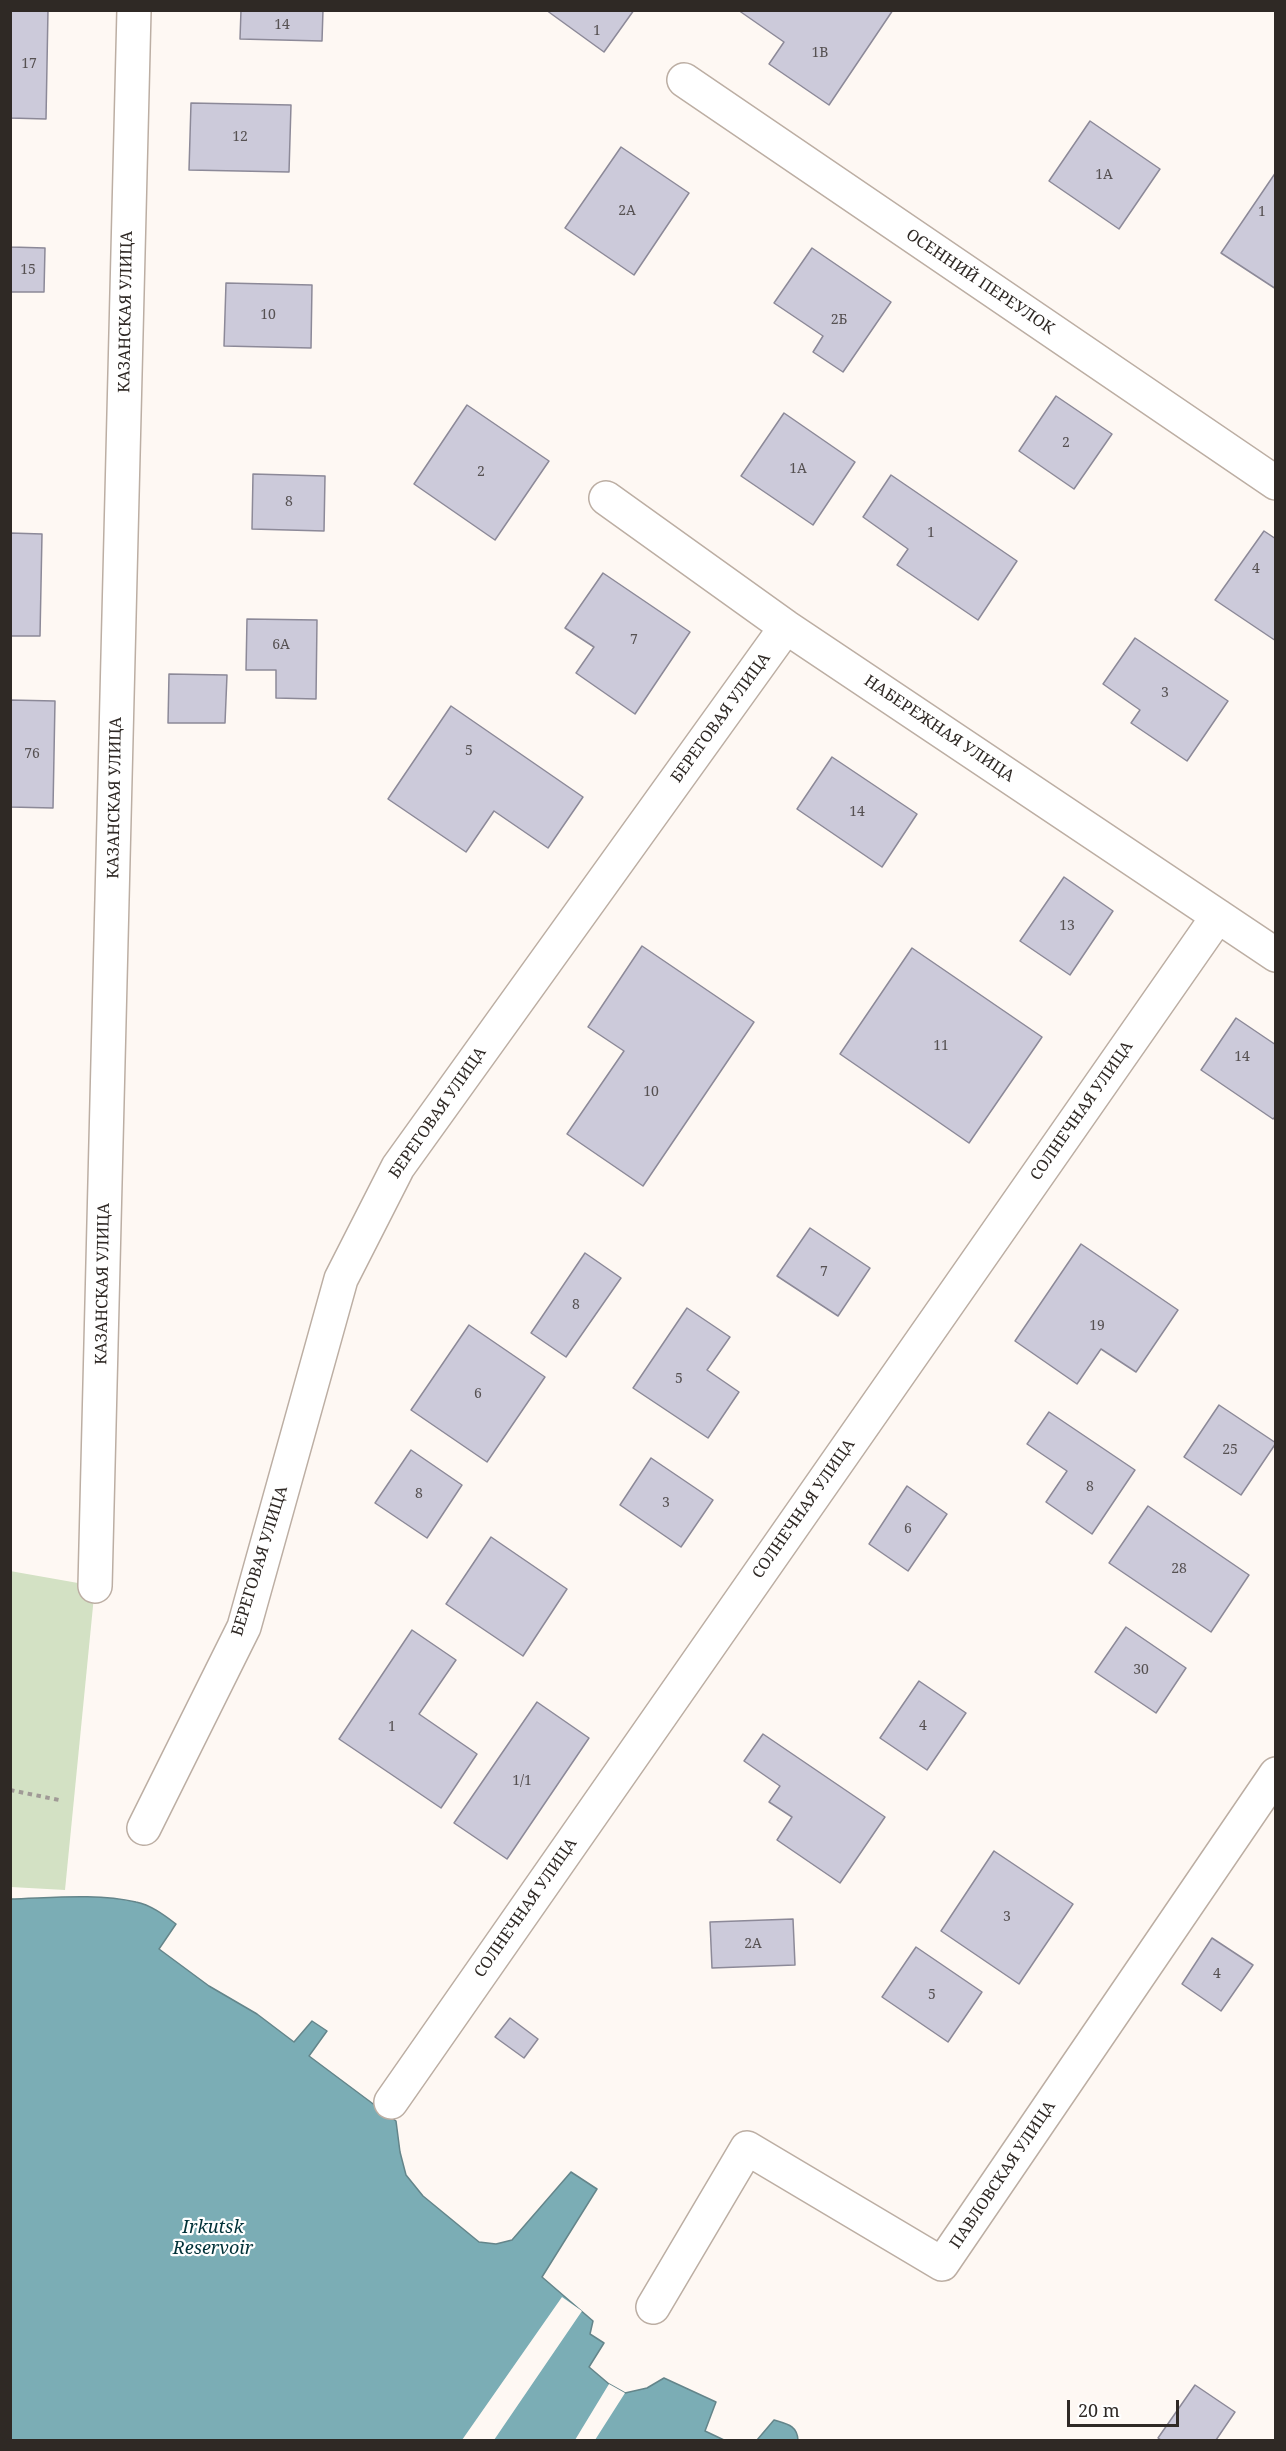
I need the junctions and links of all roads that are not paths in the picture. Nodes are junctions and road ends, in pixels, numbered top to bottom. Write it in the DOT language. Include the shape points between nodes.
graph roads {
  1 [pos="134,10"];
  2 [pos="684,80"];
  3 [pos="1275,483"];
  4 [pos="606,498"];
  5 [pos="786,627"];
  6 [pos="1218,916"];
  7 [pos="1275,954"];
  8 [pos="95,1586"];
  9 [pos="1275,1774"];
  10 [pos="144,1828"];
  11 [pos="391,2102"];
  12 [pos="653,2307"];
  1 -- 8 [label="street, КАЗАНСКАЯ УЛИЦА"];
  2 -- 3 [label="street, ОСЕННИЙ ПЕРЕУЛОК"];
  4 -- 5 [label="street, НАБЕРЕЖНАЯ УЛИЦА"];
  5 -- 6 [label="street, НАБЕРЕЖНАЯ УЛИЦА"];
  5 -- 10 [label="street, БЕРЕГОВАЯ УЛИЦА" via="398,1167 341,1279 244,1626"];
  6 -- 7 [label="street, НАБЕРЕЖНАЯ УЛИЦА"];
  6 -- 11 [label="street, СОЛНЕЧНАЯ УЛИЦА"];
  9 -- 12 [label="street, ПАВЛОВСКАЯ УЛИЦА" via="942,2264 747,2148"];
}
